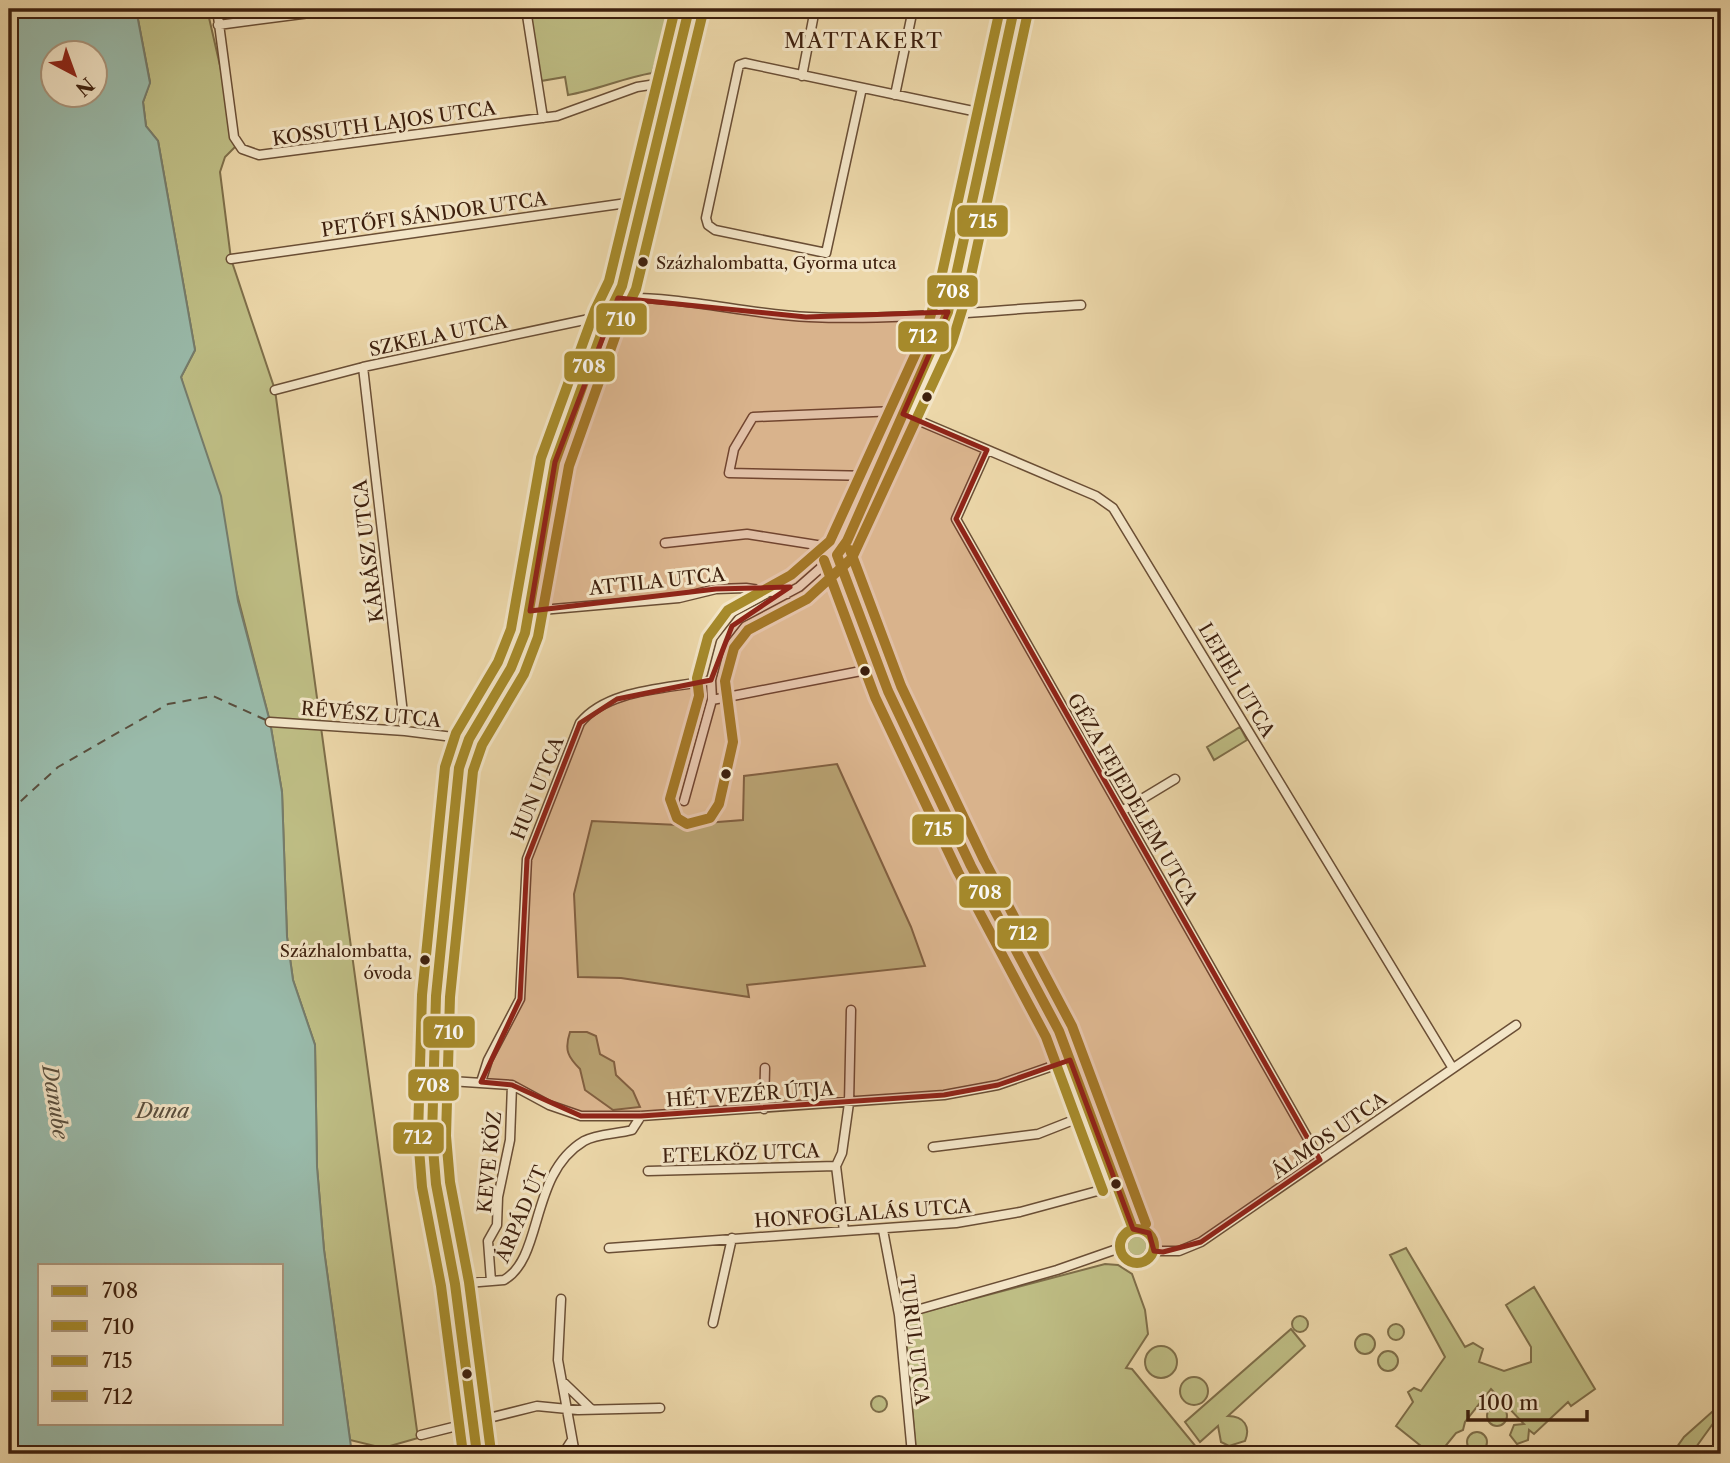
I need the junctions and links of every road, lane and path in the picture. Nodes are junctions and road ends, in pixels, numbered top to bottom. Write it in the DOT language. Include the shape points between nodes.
graph roads {
  1 [pos="217,9"];
  2 [pos="341,9"];
  3 [pos="526,9"];
  4 [pos="689,9"];
  5 [pos="815,9"];
  6 [pos="913,9"];
  7 [pos="1013,9"];
  8 [pos="218,25"];
  9 [pos="802,76"];
  10 [pos="669,82"];
  11 [pos="862,88"];
  12 [pos="895,95"];
  13 [pos="992,115"];
  14 [pos="542,118"];
  15 [pos="641,201"];
  16 [pos="231,259"];
  17 [pos="618,298"];
  18 [pos="1081,305"];
  19 [pos="948,312"];
  20 [pos="608,315"];
  21 [pos="363,367"];
  22 [pos="275,390"];
  23 [pos="903,414"];
  24 [pos="987,450"];
  25 [pos="874,475"];
  26 [pos="665,543"];
  27 [pos="837,555"];
  28 [pos="787,594"];
  29 [pos="530,611"];
  30 [pos="861,671"];
  31 [pos="711,680"];
  32 [pos="712,700"];
  33 [pos="270,722"];
  34 [pos="404,731"];
  35 [pos="469,740"];
  36 [pos="1175,779"];
  37 [pos="684,801"];
  38 [pos="1122,811"];
  39 [pos="851,1010"];
  40 [pos="1516,1025"];
  41 [pos="1070,1060"];
  42 [pos="1452,1067"];
  43 [pos="765,1068"];
  44 [pos="435,1080"];
  45 [pos="481,1082"];
  46 [pos="512,1085"];
  47 [pos="849,1103"];
  48 [pos="764,1109"];
  49 [pos="1089,1114"];
  50 [pos="641,1116"];
  51 [pos="933,1147"];
  52 [pos="1320,1160"];
  53 [pos="836,1166"];
  54 [pos="648,1171"];
  55 [pos="1116,1186"];
  56 [pos="1133,1229"];
  57 [pos="883,1230"];
  58 [pos="844,1231"];
  59 [pos="732,1238"];
  60 [pos="609,1248"];
  61 [pos="1120,1248"];
  62 [pos="1154,1251"];
  63 [pos="491,1281"];
  64 [pos="455,1284"];
  65 [pos="561,1299"];
  66 [pos="899,1315"];
  67 [pos="713,1323"];
  68 [pos="562,1380"];
  69 [pos="566,1408"];
  70 [pos="660,1408"];
  71 [pos="591,1409"];
  72 [pos="472,1421"];
  73 [pos="421,1435"];
  74 [pos="572,1440"];
  75 [pos="477,1454"];
  76 [pos="562,1454"];
  77 [pos="575,1454"];
  78 [pos="912,1454"];
  1 -- 8 [label="street, KOSSUTH LAJOS UTCA"];
  2 -- 8 [label="street"];
  3 -- 14 [label="street"];
  4 -- 10 [label="street"];
  5 -- 9 [label="street"];
  6 -- 12 [label="street"];
  7 -- 13 [label="street"];
  8 -- 14 [label="street, KOSSUTH LAJOS UTCA" via="234,137 247,153"];
  9 -- 11 [label="street"];
  9 -- 11 [label="street" via="746,63 736,70 706,218 715,230 826,253"];
  10 -- 14 [label="street, KOSSUTH LAJOS UTCA" via="637,87 584,109"];
  10 -- 15 [label="street"];
  11 -- 12 [label="street"];
  12 -- 13 [label="street"];
  13 -- 19 [label="street"];
  15 -- 16 [label="street, PETŐFI SÁNDOR UTCA"];
  15 -- 17 [label="street"];
  17 -- 19 [label="street" via="674,299 806,317 879,318"];
  17 -- 20 [label="street"];
  18 -- 19 [label="street"];
  19 -- 23 [label="street"];
  20 -- 21 [label="street, SZKELA UTCA"];
  20 -- 29 [label="street" via="555,462"];
  21 -- 22 [label="street, SZKELA UTCA"];
  21 -- 34 [label="street, KÁRÁSZ UTCA"];
  23 -- 24 [label="street, LEHEL UTCA"];
  23 -- 25 [label="street"];
  23 -- 25 [label="street, LEHEL UTCA" via="891,410 753,417 734,449 729,473"];
  24 -- 38 [label="street, GÉZA FEJEDELEM UTCA" via="956,519"];
  24 -- 42 [label="street, LEHEL UTCA" via="1096,496 1118,515"];
  25 -- 27 [label="street"];
  26 -- 27 [label="street" via="747,534 823,546"];
  27 -- 28 [label="street"];
  27 -- 41 [label="street" via="888,691 976,875 1050,1011"];
  28 -- 29 [label="street, ATTILA UTCA" via="716,589 679,597"];
  28 -- 31 [label="street" via="732,626 721,642"];
  29 -- 35 [label="street" via="519,651"];
  30 -- 32 [label="street"];
  31 -- 32 [label="street"];
  31 -- 45 [label="street, HUN UTCA" via="617,699 594,709 580,723 527,859 520,999"];
  32 -- 37 [label="street"];
  33 -- 34 [label="street, RÉVÉSZ UTCA"];
  34 -- 35 [label="street, RÉVÉSZ UTCA"];
  35 -- 44 [label="street" via="460,768 444,908"];
  36 -- 38 [label="street"];
  38 -- 52 [label="street, GÉZA FEJEDELEM UTCA"];
  39 -- 47 [label="street"];
  40 -- 42 [label="street, ÁLMOS UTCA"];
  41 -- 47 [label="street, HÉT VEZÉR ÚTJA" via="998,1086"];
  41 -- 49 [label="street"];
  42 -- 52 [label="street, ÁLMOS UTCA"];
  43 -- 48 [label="street"];
  44 -- 45 [label="street, HÉT VEZÉR ÚTJA"];
  44 -- 64 [label="street" via="433,1161"];
  45 -- 46 [label="street, HÉT VEZÉR ÚTJA"];
  46 -- 50 [label="street, HÉT VEZÉR ÚTJA" via="581,1116"];
  46 -- 63 [label="street, KEVE KÖZ" via="498,1225 488,1241"];
  47 -- 48 [label="street, HÉT VEZÉR ÚTJA"];
  47 -- 53 [label="street"];
  48 -- 50 [label="street, HÉT VEZÉR ÚTJA"];
  49 -- 51 [label="street" via="1038,1134"];
  49 -- 55 [label="street"];
  50 -- 63 [label="street, ÁRPÁD ÚT" via="632,1130 587,1140 563,1160 546,1185 516,1270 504,1280"];
  52 -- 62 [label="street, ÁLMOS UTCA" via="1201,1242 1179,1251"];
  53 -- 54 [label="street, ETELKÖZ UTCA"];
  53 -- 58 [label="street"];
  55 -- 56 [label="street"];
  55 -- 57 [label="street, HONFOGLALÁS UTCA" via="987,1219"];
  56 -- 61 [label="street" via="1122,1238"];
  56 -- 62 [label="street" via="1149,1234"];
  57 -- 58 [label="street, HONFOGLALÁS UTCA"];
  57 -- 66 [label="street, TURUL UTCA"];
  58 -- 59 [label="street, HONFOGLALÁS UTCA"];
  59 -- 60 [label="street, HONFOGLALÁS UTCA"];
  59 -- 67 [label="street"];
  61 -- 62 [label="street" via="1132,1263 1148,1260"];
  61 -- 66 [label="street"];
  63 -- 64 [label="street, ÁRPÁD ÚT"];
  64 -- 72 [label="street"];
  65 -- 68 [label="street" via="558,1360"];
  66 -- 78 [label="street, TURUL UTCA"];
  68 -- 69 [label="street"];
  68 -- 71 [label="street"];
  69 -- 71 [label="street"];
  69 -- 72 [label="street" via="523,1408"];
  69 -- 74 [label="street"];
  70 -- 71 [label="street"];
  72 -- 73 [label="street"];
  72 -- 75 [label="street"];
  74 -- 76 [label="street"];
  74 -- 77 [label="street"];
}
